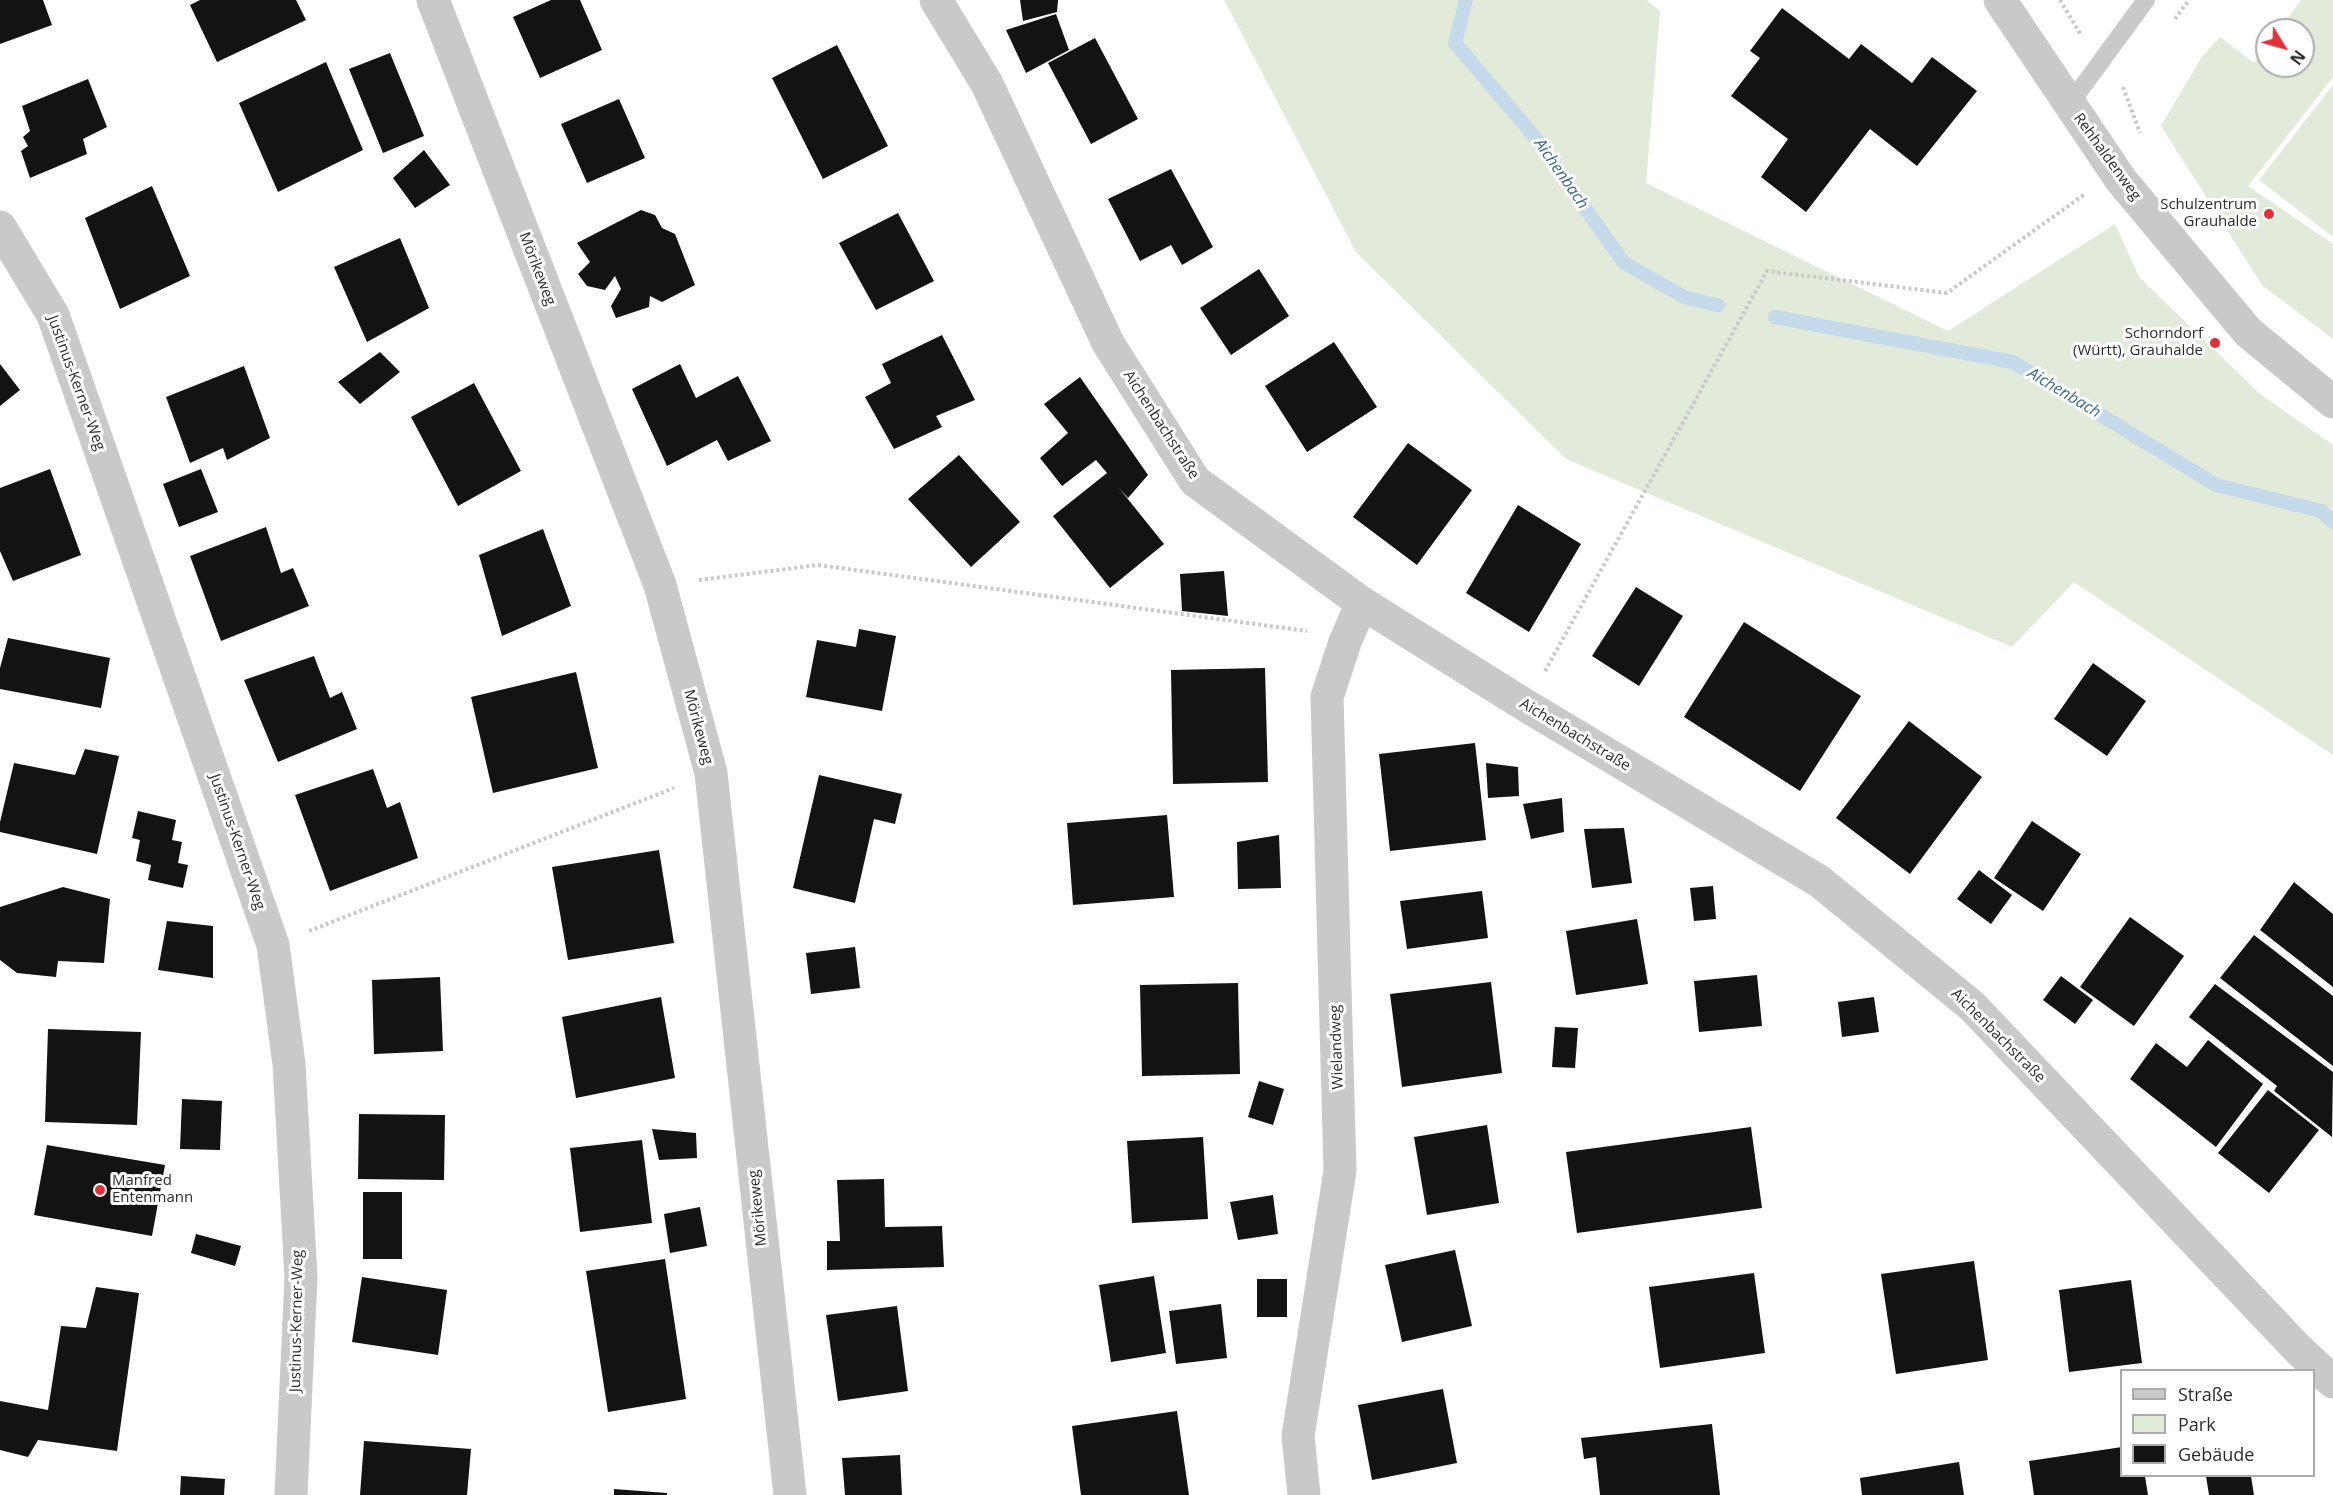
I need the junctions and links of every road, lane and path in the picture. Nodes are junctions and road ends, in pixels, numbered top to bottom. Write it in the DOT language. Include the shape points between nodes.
graph roads {
  1 [pos="433,0"];
  2 [pos="936,0"];
  3 [pos="2000,0"];
  4 [pos="2146,0"];
  5 [pos="2189,0"];
  6 [pos="2169,27"];
  7 [pos="2129,80"];
  8 [pos="2069,105"];
  9 [pos="2121,180"];
  10 [pos="0,227"];
  11 [pos="2333,402"];
  12 [pos="660,585"];
  13 [pos="1362,603"];
  14 [pos="1345,642"];
  15 [pos="1525,705"];
  16 [pos="711,773"];
  17 [pos="273,945"];
  18 [pos="2333,1382"];
  19 [pos="291,1495"];
  20 [pos="790,1495"];
  21 [pos="1304,1495"];
  1 -- 12 [label="street, Mörikeweg"];
  2 -- 13 [label="street, Aichenbachstraße" via="987,84 1108,343 1195,481"];
  3 -- 8 [label="street, Rehhaldenweg"];
  4 -- 8 [label="lane"];
  5 -- 6 [label="path"];
  7 -- 9 [label="path" via="2122,89 2149,155"];
  8 -- 9 [label="street, Rehhaldenweg"];
  9 -- 11 [label="street, Rehhaldenweg" via="2248,332"];
  9 -- 15 [label="path" via="2088,191 1947,293 1767,271"];
  10 -- 17 [label="street, Justinus-Kerner-Weg" via="53,315"];
  12 -- 14 [label="path" via="818,565 1301,629"];
  12 -- 16 [label="street, Mörikeweg"];
  13 -- 14 [label="street, Wielandweg"];
  13 -- 15 [label="street, Aichenbachstraße"];
  14 -- 21 [label="street, Wielandweg" via="1327,697 1340,1171 1298,1436"];
  15 -- 18 [label="street, Aichenbachstraße" via="1819,881 1972,1006 2296,1348"];
  16 -- 17 [label="path"];
  16 -- 20 [label="street, Mörikeweg"];
  17 -- 19 [label="street, Justinus-Kerner-Weg" via="289,1064 301,1277"];
}
